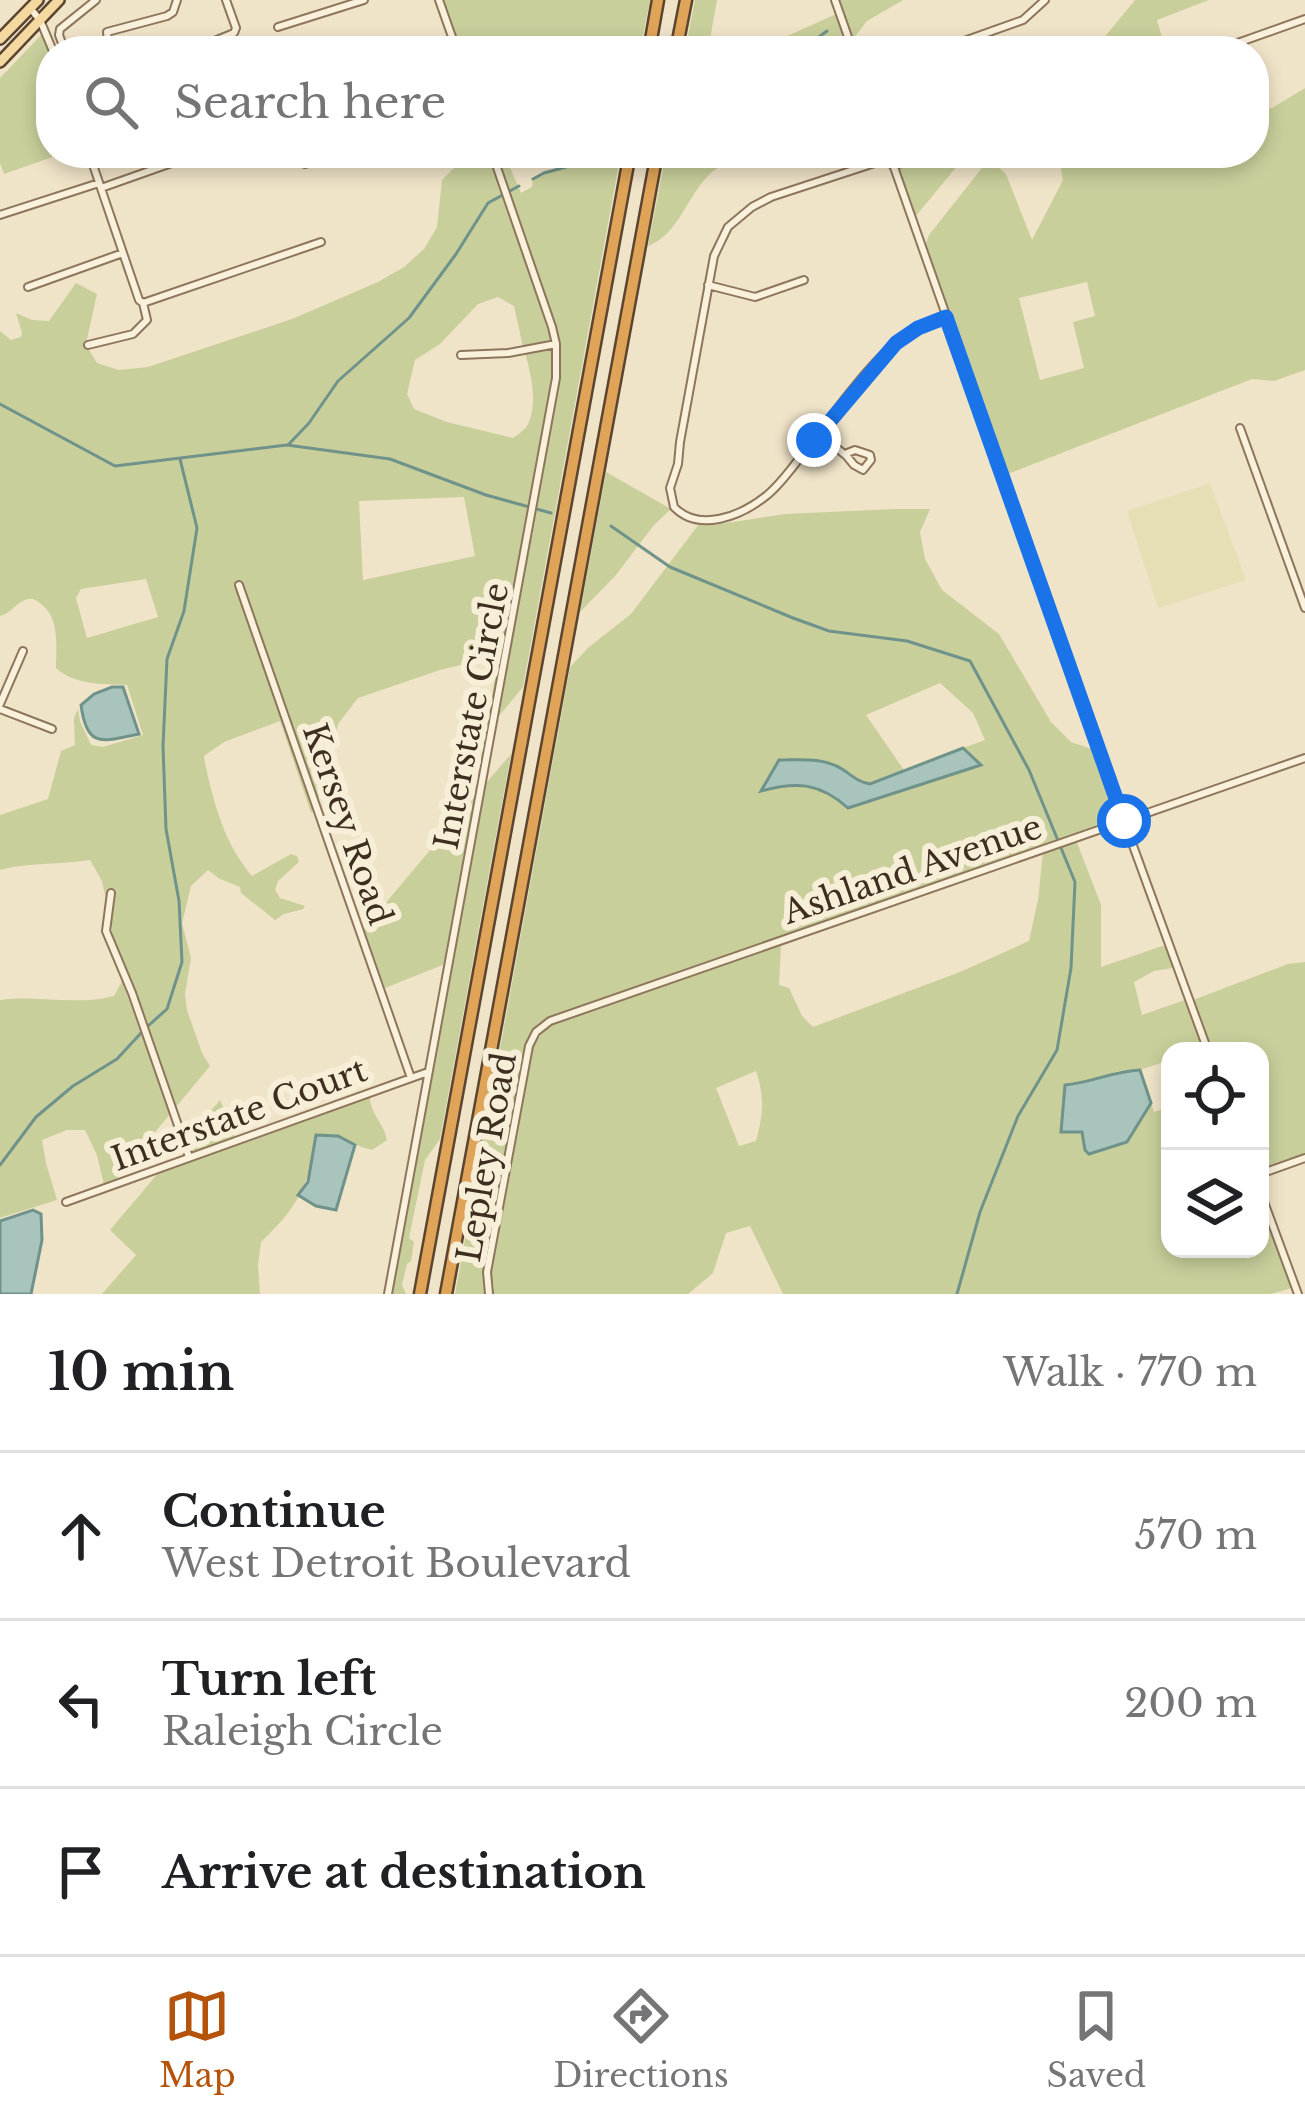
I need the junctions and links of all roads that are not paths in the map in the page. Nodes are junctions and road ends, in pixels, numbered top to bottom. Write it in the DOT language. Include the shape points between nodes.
graph roads {
  1 [pos="59,0"];
  2 [pos="96,0"];
  3 [pos="177,0"];
  4 [pos="226,0"];
  5 [pos="364,0"];
  6 [pos="439,0"];
  7 [pos="658,0"];
  8 [pos="686,0"];
  9 [pos="835,0"];
  10 [pos="1045,0"];
  11 [pos="34,4"];
  12 [pos="1305,19"];
  13 [pos="40,20"];
  14 [pos="278,27"];
  15 [pos="46,36"];
  16 [pos="59,36"];
  17 [pos="107,36"];
  18 [pos="231,36"];
  19 [pos="452,36"];
  20 [pos="652,36"];
  21 [pos="679,36"];
  22 [pos="848,36"];
  23 [pos="978,36"];
  24 [pos="1257,36"];
  25 [pos="0,39"];
  26 [pos="0,62"];
  27 [pos="94,168"];
  28 [pos="153,168"];
  29 [pos="497,168"];
  30 [pos="627,168"];
  31 [pos="655,168"];
  32 [pos="863,168"];
  33 [pos="894,168"];
  34 [pos="100,185"];
  35 [pos="0,215"];
  36 [pos="321,242"];
  37 [pos="123,254"];
  38 [pos="804,280"];
  39 [pos="708,285"];
  40 [pos="28,287"];
  41 [pos="143,303"];
  42 [pos="946,317"];
  43 [pos="556,344"];
  44 [pos="88,345"];
  45 [pos="461,355"];
  46 [pos="1240,428"];
  47 [pos="819,434"];
  48 [pos="844,454"];
  49 [pos="239,585"];
  50 [pos="1305,608"];
  51 [pos="23,651"];
  52 [pos="0,707"];
  53 [pos="52,729"];
  54 [pos="1305,758"];
  55 [pos="1124,821"];
  56 [pos="111,893"];
  57 [pos="538,1030"];
  58 [pos="1205,1042"];
  59 [pos="428,1072"];
  60 [pos="411,1078"];
  61 [pos="189,1157"];
  62 [pos="1305,1158"];
  63 [pos="1269,1171"];
  64 [pos="66,1202"];
  65 [pos="1269,1215"];
  66 [pos="388,1294"];
  67 [pos="420,1294"];
  68 [pos="446,1294"];
  69 [pos="489,1294"];
  70 [pos="1298,1294"];
  1 -- 13 [label="main road"];
  2 -- 16 [label="street"];
  3 -- 17 [label="street" via="167,16"];
  4 -- 18 [label="street" via="236,28"];
  5 -- 14 [label="street"];
  6 -- 19 [label="street"];
  7 -- 20 [label="highway"];
  8 -- 21 [label="highway"];
  9 -- 22 [label="street"];
  10 -- 23 [label="street" via="1023,20"];
  11 -- 13 [label="street"];
  11 -- 25 [label="main road"];
  12 -- 24 [label="street"];
  13 -- 15 [label="street"];
  13 -- 26 [label="main road"];
  27 -- 34 [label="street"];
  28 -- 34 [label="street"];
  29 -- 43 [label="street, Interstate Circle"];
  30 -- 67 [label="highway"];
  31 -- 68 [label="highway"];
  32 -- 39 [label="street" via="743,213 721,238"];
  33 -- 42 [label="street"];
  34 -- 35 [label="street"];
  34 -- 37 [label="street"];
  36 -- 41 [label="street"];
  37 -- 40 [label="street"];
  37 -- 41 [label="street"];
  38 -- 39 [label="street" via="755,297"];
  39 -- 47 [label="street" via="670,488 674,507 706,521 745,509 768,495"];
  41 -- 44 [label="street" via="147,320 133,334"];
  42 -- 47 [label="street" via="896,343"];
  42 -- 55 [label="street"];
  43 -- 45 [label="street"];
  43 -- 59 [label="street, Interstate Circle" via="533,513"];
  46 -- 50 [label="street"];
  47 -- 48 [label="street"];
  49 -- 60 [label="street, Kersey Road"];
  51 -- 52 [label="street"];
  52 -- 53 [label="street"];
  54 -- 55 [label="street, Ashland Avenue"];
  55 -- 57 [label="street, Ashland Avenue"];
  55 -- 58 [label="street"];
  56 -- 61 [label="street" via="106,931"];
  57 -- 69 [label="street, Lepley Road"];
  59 -- 60 [label="street, Interstate Court"];
  59 -- 66 [label="street, Interstate Circle"];
  60 -- 61 [label="street, Interstate Court"];
  61 -- 64 [label="street, Interstate Court"];
  62 -- 63 [label="street"];
  65 -- 70 [label="street"];
}
